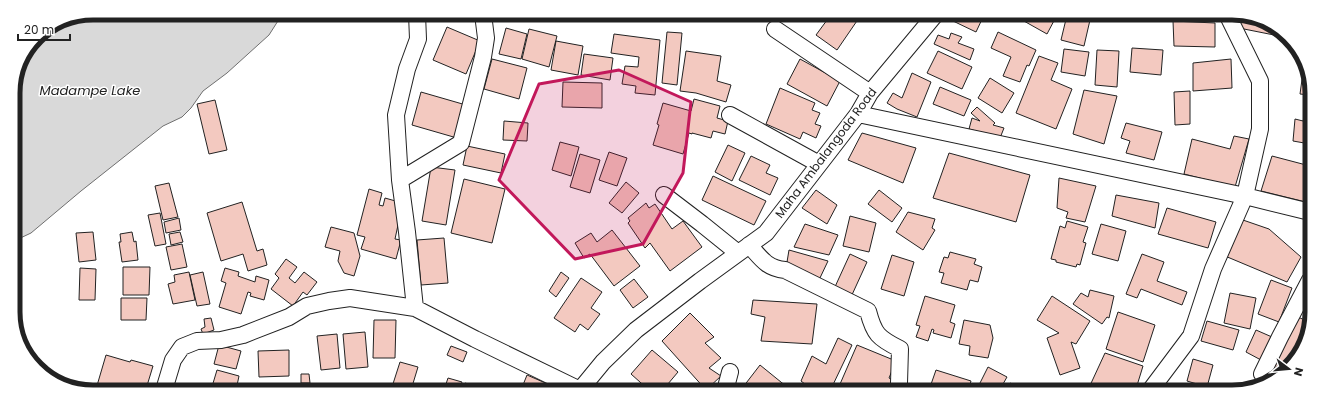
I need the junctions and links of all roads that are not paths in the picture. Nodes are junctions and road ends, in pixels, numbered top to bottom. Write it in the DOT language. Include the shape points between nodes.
graph roads {
  1 [pos="417,20"];
  2 [pos="484,20"];
  3 [pos="931,20"];
  4 [pos="1230,20"];
  5 [pos="775,29"];
  6 [pos="870,93"];
  7 [pos="858,114"];
  8 [pos="730,115"];
  9 [pos="819,164"];
  10 [pos="400,180"];
  11 [pos="664,196"];
  12 [pos="1245,196"];
  13 [pos="1305,211"];
  14 [pos="744,249"];
  15 [pos="1305,290"];
  16 [pos="415,308"];
  17 [pos="730,372"];
  18 [pos="1262,374"];
  19 [pos="166,385"];
  20 [pos="570,385"];
  21 [pos="584,385"];
  22 [pos="727,385"];
  23 [pos="899,385"];
  24 [pos="1154,385"];
  1 -- 10 [label="street" via="418,39 396,115"];
  2 -- 10 [label="street" via="486,38 483,57 461,143"];
  3 -- 6 [label="street, Maha Ambalangoda Road"];
  4 -- 12 [label="street" via="1260,81 1260,129"];
  5 -- 6 [label="street"];
  6 -- 7 [label="street, Maha Ambalangoda Road"];
  7 -- 9 [label="street, Maha Ambalangoda Road"];
  7 -- 12 [label="street"];
  8 -- 9 [label="street"];
  9 -- 14 [label="street, Maha Ambalangoda Road" via="766,233"];
  10 -- 16 [label="street"];
  11 -- 14 [label="street" via="702,224"];
  12 -- 13 [label="street"];
  12 -- 24 [label="street" via="1213,269 1191,336"];
  14 -- 21 [label="street, Maha Ambalangoda Road" via="636,330 603,362"];
  14 -- 23 [label="street" via="771,267 784,270 868,310 877,335 900,349"];
  15 -- 18 [label="street"];
  16 -- 19 [label="street" via="350,298 307,306 289,317 242,335 221,340 197,341 182,347 173,360"];
  16 -- 20 [label="street"];
  17 -- 22 [label="street"];
}
